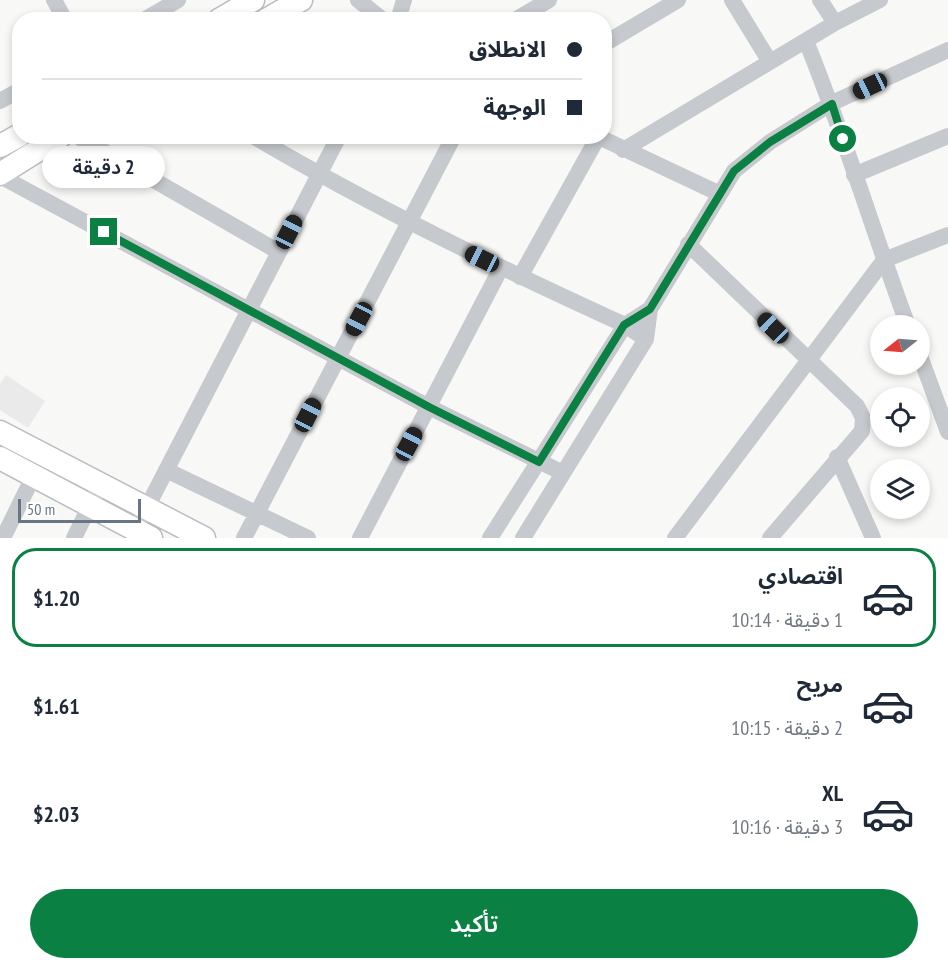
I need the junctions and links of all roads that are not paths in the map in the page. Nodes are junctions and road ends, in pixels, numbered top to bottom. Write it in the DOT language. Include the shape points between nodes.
graph roads {
  1 [pos="178,0"];
  2 [pos="253,0"];
  3 [pos="301,0"];
  4 [pos="358,0"];
  5 [pos="549,0"];
  6 [pos="678,0"];
  7 [pos="732,0"];
  8 [pos="820,0"];
  9 [pos="880,0"];
  10 [pos="158,12"];
  11 [pos="233,12"];
  12 [pos="280,12"];
  13 [pos="373,12"];
  14 [pos="529,12"];
  15 [pos="835,23"];
  16 [pos="612,39"];
  17 [pos="806,41"];
  18 [pos="948,50"];
  19 [pos="770,62"];
  20 [pos="832,104"];
  21 [pos="948,136"];
  22 [pos="48,144"];
  23 [pos="91,144"];
  24 [pos="267,144"];
  25 [pos="335,144"];
  26 [pos="450,144"];
  27 [pos="593,144"];
  28 [pos="611,144"];
  29 [pos="623,150"];
  30 [pos="0,175"];
  31 [pos="319,175"];
  32 [pos="854,175"];
  33 [pos="718,193"];
  34 [pos="409,223"];
  35 [pos="948,236"];
  36 [pos="688,244"];
  37 [pos="279,252"];
  38 [pos="884,260"];
  39 [pos="501,268"];
  40 [pos="520,277"];
  41 [pos="650,309"];
  42 [pos="249,310"];
  43 [pos="904,315"];
  44 [pos="624,325"];
  45 [pos="646,339"];
  46 [pos="339,357"];
  47 [pos="808,361"];
  48 [pos="927,375"];
  49 [pos="429,407"];
  50 [pos="948,432"];
  51 [pos="2,446"];
  52 [pos="837,457"];
  53 [pos="539,462"];
  54 [pos="166,470"];
  55 [pos="563,473"];
  56 [pos="34,475"];
  57 [pos="95,495"];
  58 [pos="146,509"];
  59 [pos="258,512"];
  60 [pos="143,533"];
  61 [pos="496,536"];
  62 [pos="3,538"];
  63 [pos="74,538"];
  64 [pos="204,538"];
  65 [pos="244,538"];
  66 [pos="308,538"];
  67 [pos="360,538"];
  68 [pos="523,538"];
  69 [pos="675,538"];
  70 [pos="770,538"];
  71 [pos="873,538"];
  1 -- 10 [label="street"];
  2 -- 11 [label="main road"];
  3 -- 12 [label="main road"];
  4 -- 13 [label="street"];
  5 -- 14 [label="street"];
  6 -- 16 [label="street"];
  7 -- 19 [label="street"];
  8 -- 15 [label="street"];
  9 -- 15 [label="street"];
  15 -- 17 [label="street"];
  17 -- 19 [label="street"];
  17 -- 20 [label="street"];
  18 -- 20 [label="street"];
  19 -- 29 [label="street"];
  20 -- 32 [label="street"];
  20 -- 33 [label="street" via="770,142 734,171"];
  21 -- 32 [label="street"];
  22 -- 30 [label="main road"];
  23 -- 37 [label="street"];
  24 -- 31 [label="street"];
  25 -- 31 [label="street"];
  26 -- 34 [label="street"];
  27 -- 40 [label="street"];
  28 -- 29 [label="street"];
  29 -- 33 [label="street"];
  30 -- 42 [label="street"];
  31 -- 34 [label="street"];
  31 -- 37 [label="street"];
  32 -- 38 [label="street"];
  33 -- 36 [label="street"];
  34 -- 39 [label="street"];
  34 -- 46 [label="street"];
  35 -- 38 [label="street"];
  36 -- 41 [label="street"];
  36 -- 47 [label="street"];
  37 -- 42 [label="street"];
  38 -- 43 [label="street"];
  38 -- 47 [label="street"];
  39 -- 40 [label="street"];
  39 -- 49 [label="street"];
  40 -- 44 [label="street"];
  41 -- 44 [label="street"];
  41 -- 45 [label="street"];
  42 -- 46 [label="street"];
  42 -- 54 [label="street"];
  44 -- 45 [label="street"];
  44 -- 53 [label="street"];
  45 -- 55 [label="street"];
  46 -- 49 [label="street"];
  46 -- 59 [label="street"];
  47 -- 52 [label="street" via="857,406 862,418 862,431"];
  47 -- 69 [label="street"];
  48 -- 50 [label="street"];
  49 -- 53 [label="street"];
  49 -- 67 [label="street"];
  51 -- 56 [label="main road"];
  51 -- 57 [label="main road"];
  52 -- 70 [label="street"];
  52 -- 71 [label="street"];
  53 -- 55 [label="street"];
  53 -- 61 [label="street"];
  54 -- 58 [label="street"];
  54 -- 59 [label="street"];
  55 -- 68 [label="street"];
  56 -- 57 [label="main road"];
  56 -- 62 [label="street"];
  57 -- 58 [label="main road"];
  57 -- 60 [label="main road"];
  57 -- 63 [label="street"];
  58 -- 60 [label="street"];
  58 -- 64 [label="main road"];
  59 -- 65 [label="street"];
  59 -- 66 [label="street"];
}
